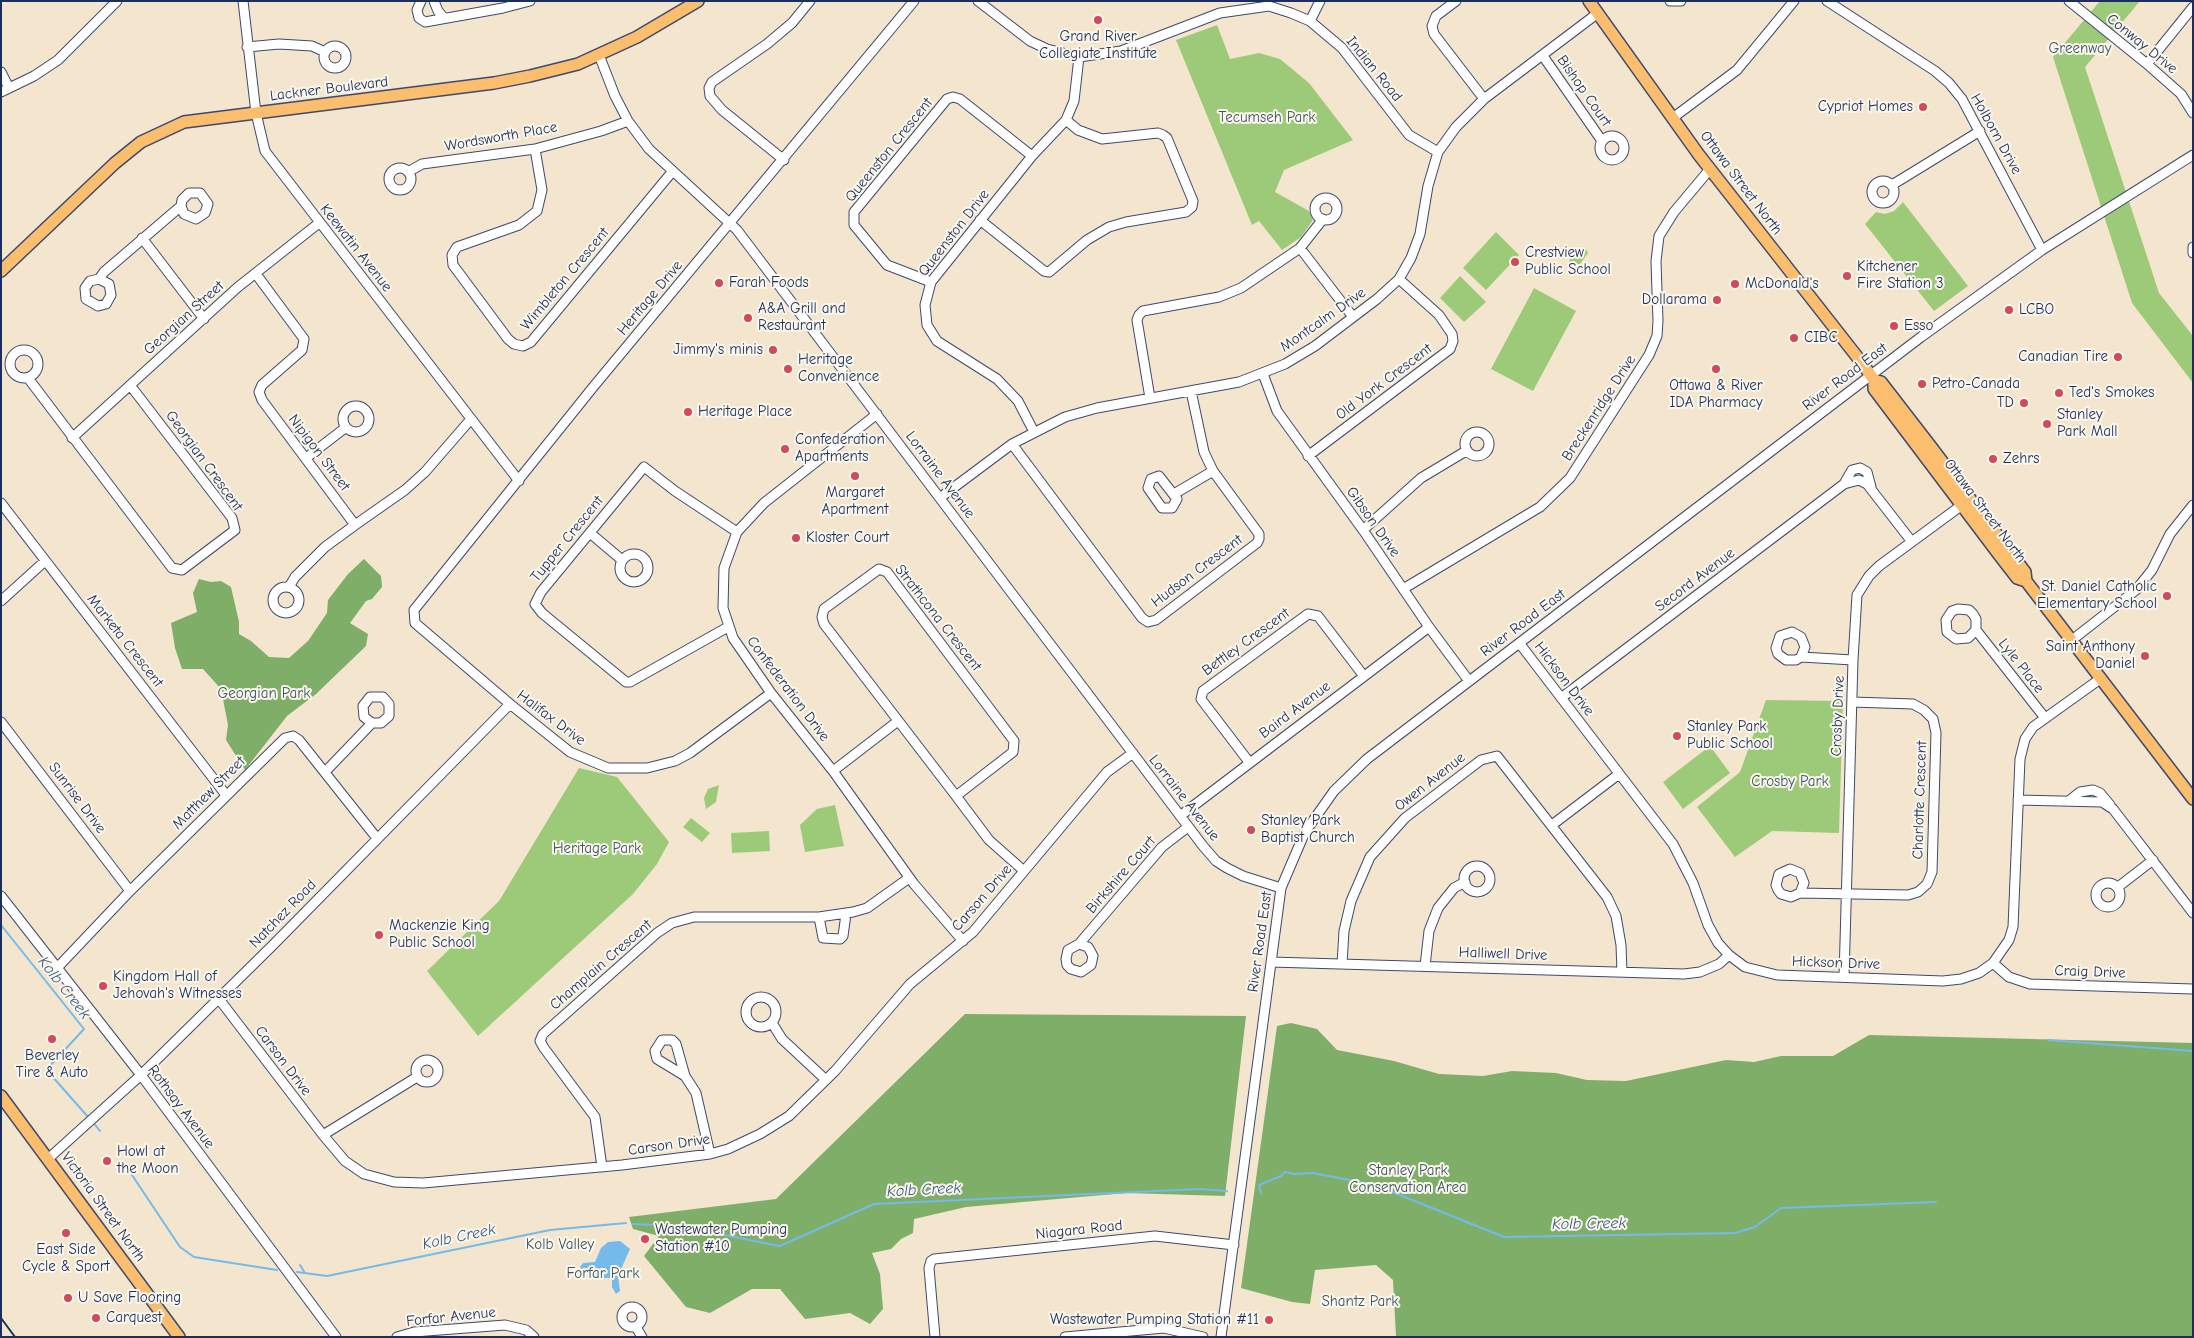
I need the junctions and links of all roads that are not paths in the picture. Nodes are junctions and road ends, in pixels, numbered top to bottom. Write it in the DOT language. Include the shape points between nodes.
graph roads {
  1 [pos="116,1"];
  2 [pos="243,1"];
  3 [pos="421,1"];
  4 [pos="434,1"];
  5 [pos="530,1"];
  6 [pos="698,1"];
  7 [pos="810,1"];
  8 [pos="914,1"];
  9 [pos="978,1"];
  10 [pos="1320,1"];
  11 [pos="1456,1"];
  12 [pos="1589,1"];
  13 [pos="1670,1"];
  14 [pos="1681,1"];
  15 [pos="1794,1"];
  16 [pos="1827,1"];
  17 [pos="2069,1"];
  18 [pos="2193,7"];
  19 [pos="1598,13"];
  20 [pos="444,18"];
  21 [pos="1310,22"];
  22 [pos="247,48"];
  23 [pos="325,52"];
  24 [pos="599,55"];
  25 [pos="1543,56"];
  26 [pos="1079,57"];
  27 [pos="2146,64"];
  28 [pos="1,72"];
  29 [pos="5,90"];
  30 [pos="1484,99"];
  31 [pos="256,113"];
  32 [pos="2193,113"];
  33 [pos="1674,117"];
  34 [pos="1066,120"];
  35 [pos="628,121"];
  36 [pos="1980,130"];
  37 [pos="1602,141"];
  38 [pos="535,149"];
  39 [pos="1438,152"];
  40 [pos="2193,155"];
  41 [pos="1032,156"];
  42 [pos="784,160"];
  43 [pos="1710,170"];
  44 [pos="408,172"];
  45 [pos="672,172"];
  46 [pos="1892,185"];
  47 [pos="181,206"];
  48 [pos="1323,219"];
  49 [pos="980,220"];
  50 [pos="731,223"];
  51 [pos="319,224"];
  52 [pos="142,238"];
  53 [pos="2193,247"];
  54 [pos="1300,248"];
  55 [pos="2042,250"];
  56 [pos="2193,253"];
  57 [pos="1,271"];
  58 [pos="256,274"];
  59 [pos="99,279"];
  60 [pos="1399,279"];
  61 [pos="931,282"];
  62 [pos="1353,317"];
  63 [pos="204,320"];
  64 [pos="1263,374"];
  65 [pos="28,378"];
  66 [pos="1873,378"];
  67 [pos="130,385"];
  68 [pos="1191,391"];
  69 [pos="1150,398"];
  70 [pos="877,414"];
  71 [pos="471,419"];
  72 [pos="345,428"];
  73 [pos="1034,432"];
  74 [pos="72,438"];
  75 [pos="1012,444"];
  76 [pos="1466,451"];
  77 [pos="1308,456"];
  78 [pos="306,458"];
  79 [pos="1213,471"];
  80 [pos="518,480"];
  81 [pos="1174,494"];
  82 [pos="940,497"];
  83 [pos="1,503"];
  84 [pos="1962,505"];
  85 [pos="2193,505"];
  86 [pos="355,525"];
  87 [pos="1363,530"];
  88 [pos="738,532"];
  89 [pos="590,533"];
  90 [pos="1912,542"];
  91 [pos="45,560"];
  92 [pos="622,560"];
  93 [pos="2026,581"];
  94 [pos="289,587"];
  95 [pos="1403,589"];
  96 [pos="1,602"];
  97 [pos="413,616"];
  98 [pos="728,627"];
  99 [pos="1429,627"];
  100 [pos="1976,630"];
  101 [pos="2072,640"];
  102 [pos="1520,644"];
  103 [pos="1801,657"];
  104 [pos="1853,660"];
  105 [pos="1363,675"];
  106 [pos="2100,679"];
  107 [pos="1469,681"];
  108 [pos="771,693"];
  109 [pos="1561,698"];
  110 [pos="1852,702"];
  111 [pos="510,704"];
  112 [pos="2044,718"];
  113 [pos="898,721"];
  114 [pos="1,722"];
  115 [pos="372,723"];
  116 [pos="1133,753"];
  117 [pos="1249,762"];
  118 [pos="833,771"];
  119 [pos="325,772"];
  120 [pos="1619,774"];
  121 [pos="226,795"];
  122 [pos="956,796"];
  123 [pos="2193,799"];
  124 [pos="2018,800"];
  125 [pos="1180,816"];
  126 [pos="1552,825"];
  127 [pos="1188,827"];
  128 [pos="376,838"];
  129 [pos="2153,860"];
  130 [pos="1024,871"];
  131 [pos="909,878"];
  132 [pos="1464,882"];
  133 [pos="1281,888"];
  134 [pos="2118,888"];
  135 [pos="130,891"];
  136 [pos="1800,893"];
  137 [pos="1847,894"];
  138 [pos="1,896"];
  139 [pos="2193,913"];
  140 [pos="846,914"];
  141 [pos="819,916"];
  142 [pos="963,941"];
  143 [pos="1080,944"];
  144 [pos="1729,956"];
  145 [pos="1271,962"];
  146 [pos="1993,963"];
  147 [pos="1342,964"];
  148 [pos="1425,966"];
  149 [pos="56,968"];
  150 [pos="1622,972"];
  151 [pos="1844,977"];
  152 [pos="2193,989"];
  153 [pos="219,998"];
  154 [pos="772,1022"];
  155 [pos="141,1075"];
  156 [pos="685,1076"];
  157 [pos="417,1077"];
  158 [pos="826,1080"];
  159 [pos="1,1096"];
  160 [pos="323,1135"];
  161 [pos="710,1154"];
  162 [pos="49,1158"];
  163 [pos="602,1167"];
  164 [pos="1234,1245"];
  165 [pos="636,1326"];
  166 [pos="1103,1335"];
  167 [pos="180,1337"];
  168 [pos="336,1337"];
  169 [pos="397,1337"];
  170 [pos="534,1337"];
  171 [pos="642,1337"];
  172 [pos="935,1337"];
  173 [pos="1065,1337"];
  174 [pos="1203,1337"];
  175 [pos="1221,1337"];
  1 -- 29 [label="street" via="58,60"];
  2 -- 22 [label="street, Keewatin Avenue"];
  3 -- 20 [label="street" via="417,10 419,18 426,22"];
  4 -- 20 [label="street"];
  5 -- 20 [label="street"];
  6 -- 24 [label="main road, Lackner Boulevard" via="652,29"];
  7 -- 42 [label="street" via="767,44 712,82 709,88 710,96 722,110"];
  8 -- 42 [label="street, Heritage Drive"];
  9 -- 26 [label="street, Indian Road" via="1030,41"];
  10 -- 21 [label="street"];
  11 -- 30 [label="street" via="1436,16 1432,26 1434,34"];
  12 -- 19 [label="main road, Ottawa Street North"];
  13 -- 14 [label="street"];
  15 -- 33 [label="street" via="1737,70"];
  16 -- 36 [label="street, Holborn Drive" via="1935,70 1962,98"];
  17 -- 27 [label="street, Conway Drive"];
  18 -- 27 [label="street"];
  19 -- 25 [label="street, Montcalm Drive"];
  19 -- 33 [label="main road, Ottawa Street North"];
  21 -- 26 [label="street, Indian Road" via="1268,6 1243,8 1220,12 1120,51"];
  21 -- 39 [label="street, Indian Road" via="1342,48 1409,135"];
  22 -- 23 [label="street" via="279,44 312,46"];
  22 -- 31 [label="street, Keewatin Avenue"];
  24 -- 31 [label="main road, Lackner Boulevard" via="578,64 494,83"];
  24 -- 35 [label="street, Lorraine Avenue"];
  25 -- 30 [label="street, Montcalm Drive"];
  25 -- 37 [label="street, Bishop Court"];
  26 -- 34 [label="street, Queenston Drive" via="1074,102"];
  27 -- 32 [label="street, Conway Drive" via="2180,94"];
  28 -- 29 [label="street"];
  30 -- 39 [label="street, Montcalm Drive" via="1456,126"];
  31 -- 51 [label="street, Keewatin Avenue" via="265,151"];
  31 -- 57 [label="main road, Lackner Boulevard" via="184,122 141,142"];
  33 -- 43 [label="main road, Ottawa Street North"];
  34 -- 41 [label="street, Queenston Drive"];
  34 -- 49 [label="street" via="1078,130 1102,139 1164,135 1193,201 1192,207 1186,212 1109,228 1087,240 1049,272"];
  35 -- 38 [label="street, Wordsworth Place"];
  35 -- 45 [label="street, Lorraine Avenue"];
  36 -- 46 [label="street"];
  36 -- 55 [label="street, Holborn Drive"];
  38 -- 44 [label="street, Wordsworth Place" via="422,164"];
  38 -- 45 [label="street, Wimbleton Crescent" via="542,190 537,211 519,225 457,247 452,255 453,265 508,339 523,346 531,342"];
  39 -- 60 [label="street, Montcalm Drive" via="1420,234"];
  40 -- 55 [label="street, River Road East"];
  41 -- 49 [label="street, Queenston Drive"];
  41 -- 61 [label="street, Queenston Crescent" via="953,96 947,99 854,212 854,225 887,265"];
  42 -- 50 [label="street, Heritage Drive"];
  43 -- 66 [label="main road, Ottawa Street North"];
  43 -- 95 [label="street, Breckenridge Drive" via="1674,212 1659,236 1657,336 1649,355 1570,478 1540,507"];
  45 -- 50 [label="street, Lorraine Avenue"];
  47 -- 52 [label="street"];
  48 -- 54 [label="street"];
  49 -- 61 [label="street, Queenston Drive"];
  50 -- 70 [label="street, Lorraine Avenue"];
  50 -- 80 [label="street, Heritage Drive"];
  51 -- 58 [label="street, Georgian Street"];
  51 -- 71 [label="street, Keewatin Avenue"];
  52 -- 59 [label="street"];
  52 -- 63 [label="street"];
  53 -- 56 [label="street"];
  54 -- 62 [label="street"];
  54 -- 69 [label="street" via="1241,288 1219,297 1143,311 1137,320"];
  55 -- 66 [label="street, River Road East"];
  58 -- 63 [label="street, Georgian Street"];
  58 -- 78 [label="street, Nipigon Street" via="304,340 302,350 262,385 259,392"];
  60 -- 62 [label="street, Montcalm Drive"];
  60 -- 77 [label="street, Old York Crescent" via="1438,315 1452,334 1450,349"];
  61 -- 73 [label="street, Queenston Drive" via="925,305 927,325 932,335 997,379 1018,401"];
  62 -- 64 [label="street, Montcalm Drive" via="1314,346"];
  63 -- 67 [label="street, Georgian Street"];
  64 -- 68 [label="street, Montcalm Drive"];
  64 -- 77 [label="street, Gibson Drive" via="1278,411"];
  65 -- 74 [label="street"];
  66 -- 84 [label="main road, Ottawa Street North" via="1874,389"];
  66 -- 93 [label="main road, Ottawa Street North" via="1881,382 1937,454 2025,572"];
  66 -- 102 [label="street, River Road East"];
  67 -- 74 [label="street, Georgian Street"];
  67 -- 74 [label="street, Georgian Crescent" via="232,518 235,530 183,570 172,568"];
  68 -- 69 [label="street, Montcalm Drive"];
  68 -- 79 [label="street, Hudson Crescent" via="1204,452"];
  69 -- 73 [label="street, Montcalm Drive" via="1065,417"];
  70 -- 82 [label="street, Lorraine Avenue"];
  70 -- 88 [label="street, Confederation Drive" via="764,503"];
  71 -- 80 [label="street, Keewatin Avenue"];
  71 -- 86 [label="street" via="426,472"];
  72 -- 78 [label="street"];
  73 -- 75 [label="street, Montcalm Drive"];
  75 -- 79 [label="street, Hudson Crescent" via="1148,622 1156,620 1259,539 1259,534"];
  75 -- 82 [label="street, Montcalm Drive"];
  76 -- 87 [label="street" via="1421,478"];
  77 -- 87 [label="street, Gibson Drive"];
  78 -- 86 [label="street, Nipigon Street"];
  79 -- 81 [label="street"];
  80 -- 97 [label="street, Heritage Drive" via="414,610"];
  82 -- 116 [label="street, Lorraine Avenue"];
  83 -- 91 [label="street, Marketa Crescent"];
  84 -- 90 [label="street, Crosby Drive"];
  84 -- 93 [label="main road, Ottawa Street North" via="2017,578"];
  85 -- 101 [label="street" via="2170,534 2152,570 2136,590"];
  86 -- 94 [label="street" via="325,547"];
  87 -- 95 [label="street, Gibson Drive"];
  88 -- 89 [label="street, Tupper Crescent" via="644,468"];
  88 -- 98 [label="street, Confederation Drive" via="724,568 723,608"];
  89 -- 92 [label="street"];
  89 -- 98 [label="street, Tupper Crescent" via="541,592 535,604 621,681 630,682"];
  90 -- 104 [label="street, Crosby Drive" via="1879,566 1862,585 1857,595"];
  90 -- 109 [label="street, Secord Avenue" via="1871,487 1859,480 1844,484"];
  91 -- 96 [label="street"];
  91 -- 121 [label="street, Marketa Crescent"];
  93 -- 101 [label="main road, Ottawa Street North"];
  95 -- 99 [label="street, Gibson Drive"];
  97 -- 111 [label="street, Halifax Drive" via="415,623"];
  98 -- 108 [label="street, Confederation Drive"];
  99 -- 105 [label="street, Baird Avenue"];
  99 -- 107 [label="street, Gibson Drive"];
  100 -- 112 [label="street, Lyle Place"];
  101 -- 106 [label="main road, Ottawa Street North"];
  102 -- 107 [label="street, River Road East"];
  102 -- 109 [label="street, Hickson Drive"];
  103 -- 104 [label="street"];
  104 -- 110 [label="street, Crosby Drive"];
  105 -- 117 [label="street, Baird Avenue"];
  105 -- 117 [label="street, Bettley Crescent" via="1318,616 1308,614 1203,691 1201,698"];
  106 -- 112 [label="street, Hickson Drive"];
  106 -- 123 [label="main road, Ottawa Street North"];
  107 -- 133 [label="street, River Road East" via="1367,759 1334,791 1305,832"];
  108 -- 111 [label="street, Halifax Drive" via="690,753 661,766 627,769 594,764 570,752"];
  108 -- 118 [label="street, Confederation Drive"];
  109 -- 120 [label="street, Hickson Drive"];
  110 -- 137 [label="street, Crosby Drive"];
  110 -- 137 [label="street, Charlotte Crescent" via="1913,704 1933,719 1936,742 1932,872 1927,884 1908,895"];
  111 -- 128 [label="street, Natchez Road"];
  112 -- 124 [label="street, Hickson Drive" via="2025,739 2020,759"];
  113 -- 118 [label="street"];
  113 -- 122 [label="street, Strathcona Crescent"];
  113 -- 122 [label="street, Strathcona Crescent" via="824,624 822,617 824,609 879,569 887,572 1014,741 1013,752"];
  114 -- 135 [label="street, Sunrise Drive"];
  115 -- 119 [label="street"];
  116 -- 125 [label="street, Lorraine Avenue"];
  116 -- 130 [label="street, Carson Drive" via="1108,772"];
  117 -- 125 [label="street, Baird Avenue"];
  118 -- 131 [label="street, Confederation Drive"];
  119 -- 121 [label="street, Matthew Street" via="293,736 285,738"];
  119 -- 128 [label="street, Matthew Street"];
  120 -- 126 [label="street"];
  120 -- 144 [label="street, Hickson Drive" via="1682,858 1708,925"];
  121 -- 135 [label="street, Matthew Street"];
  122 -- 130 [label="street, Strathcona Crescent" via="989,840"];
  124 -- 129 [label="street" via="2102,802 2113,809"];
  124 -- 146 [label="street, Hickson Drive" via="2013,927 2009,940"];
  125 -- 127 [label="street, Lorraine Avenue"];
  126 -- 147 [label="street, Owen Avenue" via="1497,756 1480,760 1404,818 1370,858 1351,901 1344,931"];
  126 -- 150 [label="street, Owen Avenue" via="1607,897 1616,916 1622,945"];
  127 -- 133 [label="street, Lorraine Avenue" via="1227,868"];
  127 -- 143 [label="street, Birkshire Court" via="1162,847"];
  128 -- 153 [label="street, Natchez Road"];
  129 -- 134 [label="street"];
  129 -- 139 [label="street"];
  130 -- 142 [label="street, Carson Drive"];
  131 -- 140 [label="street, Champlain Crescent" via="867,908"];
  131 -- 142 [label="street, Confederation Drive"];
  132 -- 148 [label="street" via="1454,888 1438,908 1429,931"];
  133 -- 145 [label="street, River Road East"];
  135 -- 149 [label="street, Matthew Street"];
  136 -- 137 [label="street, Charlotte Crescent"];
  137 -- 151 [label="street, Crosby Drive"];
  138 -- 149 [label="street, Rothsay Avenue"];
  140 -- 141 [label="street, Champlain Crescent"];
  140 -- 141 [label="street" via="840,939 823,938"];
  141 -- 163 [label="street, Champlain Crescent" via="694,917 672,923 543,1034 540,1041 544,1048 595,1117"];
  142 -- 158 [label="street, Carson Drive" via="910,984"];
  144 -- 150 [label="street, Halliwell Drive" via="1700,972"];
  144 -- 151 [label="street, Hickson Drive" via="1745,967 1777,975"];
  145 -- 147 [label="street, Halliwell Drive"];
  145 -- 164 [label="street, River Road East"];
  146 -- 151 [label="street, Hickson Drive" via="1979,973 1952,980"];
  146 -- 152 [label="street, Craig Drive" via="2009,977 2030,984"];
  147 -- 148 [label="street, Halliwell Drive"];
  148 -- 150 [label="street, Halliwell Drive"];
  149 -- 155 [label="street, Rothsay Avenue"];
  153 -- 155 [label="street, Natchez Road"];
  153 -- 160 [label="street, Carson Drive"];
  154 -- 158 [label="street" via="782,1040"];
  155 -- 162 [label="street, Natchez Road"];
  155 -- 168 [label="street, Rothsay Avenue"];
  156 -- 161 [label="street" via="696,1093"];
  157 -- 160 [label="street"];
  158 -- 161 [label="street, Carson Drive" via="789,1116 760,1134"];
  159 -- 162 [label="main road, Victoria Street North"];
  160 -- 163 [label="street, Carson Drive" via="345,1161 364,1174 394,1182 423,1183"];
  161 -- 163 [label="street, Carson Drive"];
  162 -- 167 [label="main road, Victoria Street North"];
  164 -- 172 [label="street, Niagara Road" via="1155,1236 934,1259 930,1265"];
  164 -- 175 [label="street, River Road East"];
  165 -- 171 [label="street"];
  166 -- 173 [label="street"];
  166 -- 174 [label="street" via="1164,1328"];
  169 -- 170 [label="street, Forfar Avenue" via="414,1332 505,1325 526,1330"];
}
